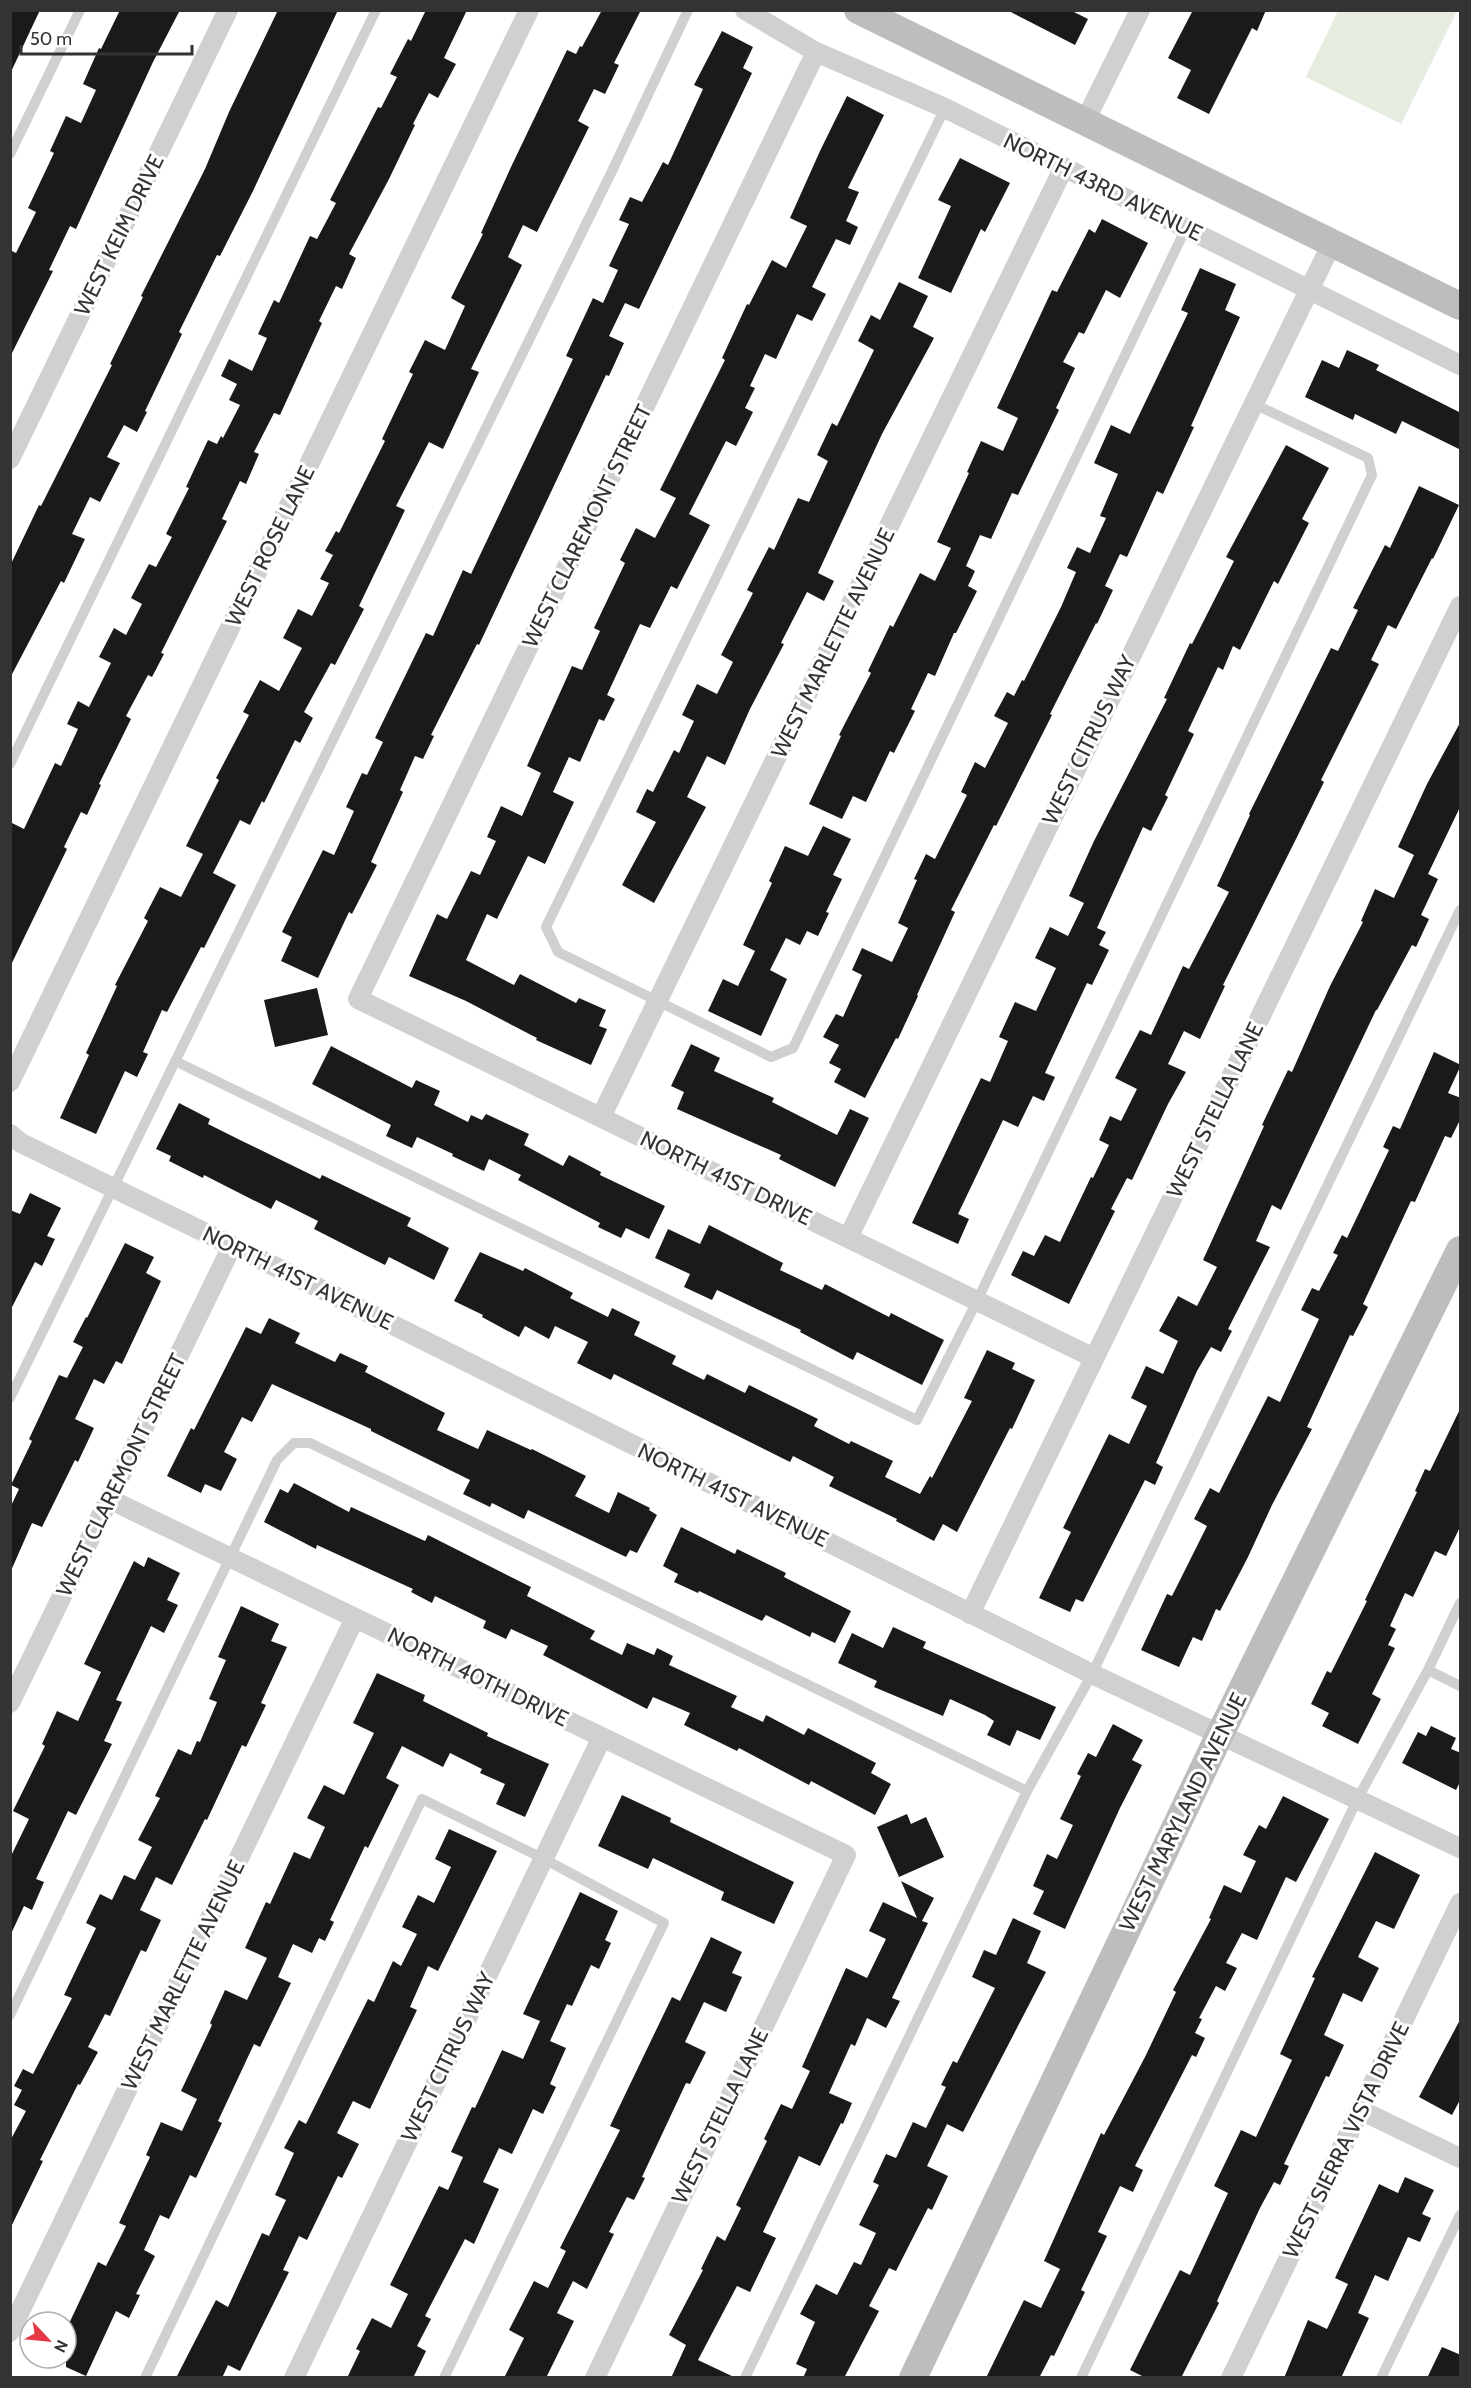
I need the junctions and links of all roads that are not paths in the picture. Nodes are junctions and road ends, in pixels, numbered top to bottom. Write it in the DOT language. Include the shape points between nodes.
graph roads {
  1 [pos="80,10"];
  2 [pos="228,10"];
  3 [pos="376,10"];
  4 [pos="529,10"];
  5 [pos="688,10"];
  6 [pos="745,10"];
  7 [pos="858,10"];
  8 [pos="1140,10"];
  9 [pos="816,52"];
  10 [pos="945,108"];
  11 [pos="1085,121"];
  12 [pos="10,154"];
  13 [pos="1064,167"];
  14 [pos="1186,228"];
  15 [pos="1332,243"];
  16 [pos="1309,290"];
  17 [pos="1461,306"];
  18 [pos="1461,365"];
  19 [pos="1252,404"];
  20 [pos="10,459"];
  21 [pos="1461,606"];
  22 [pos="10,764"];
  23 [pos="1461,910"];
  24 [pos="358,999"];
  25 [pos="658,1002"];
  26 [pos="175,1061"];
  27 [pos="10,1082"];
  28 [pos="601,1117"];
  29 [pos="10,1134"];
  30 [pos="114,1188"];
  31 [pos="848,1238"];
  32 [pos="232,1246"];
  33 [pos="1461,1250"];
  34 [pos="977,1301"];
  35 [pos="1094,1358"];
  36 [pos="10,1398"];
  37 [pos="109,1499"];
  38 [pos="230,1558"];
  39 [pos="1461,1603"];
  40 [pos="970,1614"];
  41 [pos="355,1618"];
  42 [pos="1428,1670"];
  43 [pos="1092,1674"];
  44 [pos="1461,1686"];
  45 [pos="10,1703"];
  46 [pos="1220,1734"];
  47 [pos="602,1737"];
  48 [pos="1027,1791"];
  49 [pos="1357,1800"];
  50 [pos="1461,1848"];
  51 [pos="846,1855"];
  52 [pos="544,1859"];
  53 [pos="1461,1903"];
  54 [pos="10,2015"];
  55 [pos="1360,2110"];
  56 [pos="1461,2158"];
  57 [pos="1461,2214"];
  58 [pos="10,2332"];
  59 [pos="145,2378"];
  60 [pos="294,2378"];
  61 [pos="444,2378"];
  62 [pos="594,2378"];
  63 [pos="745,2378"];
  64 [pos="913,2378"];
  65 [pos="1081,2378"];
  66 [pos="1231,2378"];
  67 [pos="1381,2378"];
  1 -- 12 [label="lane"];
  2 -- 20 [label="street, WEST KEIM DRIVE"];
  3 -- 22 [label="lane"];
  4 -- 27 [label="street, WEST ROSE LANE"];
  5 -- 26 [label="lane"];
  6 -- 9 [label="street, NORTH 43RD AVENUE"];
  7 -- 11 [label="street"];
  8 -- 11 [label="street"];
  9 -- 10 [label="street, NORTH 43RD AVENUE"];
  9 -- 24 [label="street, WEST CLAREMONT STREET"];
  10 -- 13 [label="street, NORTH 43RD AVENUE"];
  10 -- 25 [label="lane" via="546,927 558,952"];
  11 -- 15 [label="street"];
  13 -- 14 [label="street, NORTH 43RD AVENUE"];
  13 -- 25 [label="street, WEST MARLETTE AVENUE"];
  14 -- 16 [label="street, NORTH 43RD AVENUE"];
  14 -- 25 [label="lane" via="793,1048 771,1057"];
  15 -- 16 [label="street, WEST CITRUS WAY"];
  15 -- 17 [label="street"];
  16 -- 18 [label="street, NORTH 43RD AVENUE"];
  16 -- 19 [label="street, WEST CITRUS WAY"];
  19 -- 31 [label="street, WEST CITRUS WAY"];
  19 -- 34 [label="lane" via="1368,458 1372,475"];
  21 -- 35 [label="street, WEST STELLA LANE"];
  23 -- 43 [label="lane"];
  24 -- 28 [label="street, NORTH 41ST DRIVE"];
  25 -- 28 [label="street, WEST MARLETTE AVENUE"];
  26 -- 30 [label="lane"];
  26 -- 34 [label="lane" via="917,1420"];
  28 -- 31 [label="street, NORTH 41ST DRIVE"];
  29 -- 30 [label="street, NORTH 41ST AVENUE"];
  30 -- 32 [label="street, NORTH 41ST AVENUE"];
  30 -- 36 [label="lane"];
  31 -- 34 [label="street, NORTH 41ST DRIVE"];
  32 -- 37 [label="street, WEST CLAREMONT STREET"];
  32 -- 40 [label="street, NORTH 41ST AVENUE"];
  33 -- 46 [label="street, WEST MARYLAND AVENUE"];
  34 -- 35 [label="street, NORTH 41ST DRIVE"];
  35 -- 40 [label="street, WEST STELLA LANE"];
  37 -- 38 [label="street, NORTH 40TH DRIVE"];
  37 -- 45 [label="street, WEST CLAREMONT STREET"];
  38 -- 41 [label="street, NORTH 40TH DRIVE"];
  38 -- 48 [label="lane" via="277,1460 294,1443 310,1443"];
  38 -- 54 [label="lane"];
  39 -- 42 [label="lane"];
  40 -- 43 [label="street, NORTH 41ST AVENUE"];
  41 -- 47 [label="street, NORTH 40TH DRIVE"];
  41 -- 58 [label="street, WEST MARLETTE AVENUE"];
  42 -- 44 [label="lane"];
  42 -- 49 [label="lane"];
  43 -- 46 [label="street, NORTH 41ST AVENUE"];
  43 -- 48 [label="lane"];
  46 -- 49 [label="street, NORTH 41ST AVENUE"];
  46 -- 64 [label="street, WEST MARYLAND AVENUE"];
  47 -- 51 [label="street, NORTH 40TH DRIVE"];
  47 -- 52 [label="street, WEST CITRUS WAY"];
  48 -- 63 [label="lane"];
  49 -- 50 [label="street, NORTH 41ST AVENUE"];
  49 -- 65 [label="lane"];
  51 -- 62 [label="street, WEST STELLA LANE"];
  52 -- 59 [label="lane" via="422,1799"];
  52 -- 60 [label="street, WEST CITRUS WAY"];
  52 -- 61 [label="lane" via="664,1923"];
  53 -- 55 [label="street, WEST SIERRA VISTA DRIVE"];
  55 -- 56 [label="street"];
  55 -- 66 [label="street, WEST SIERRA VISTA DRIVE"];
  57 -- 67 [label="lane"];
}
